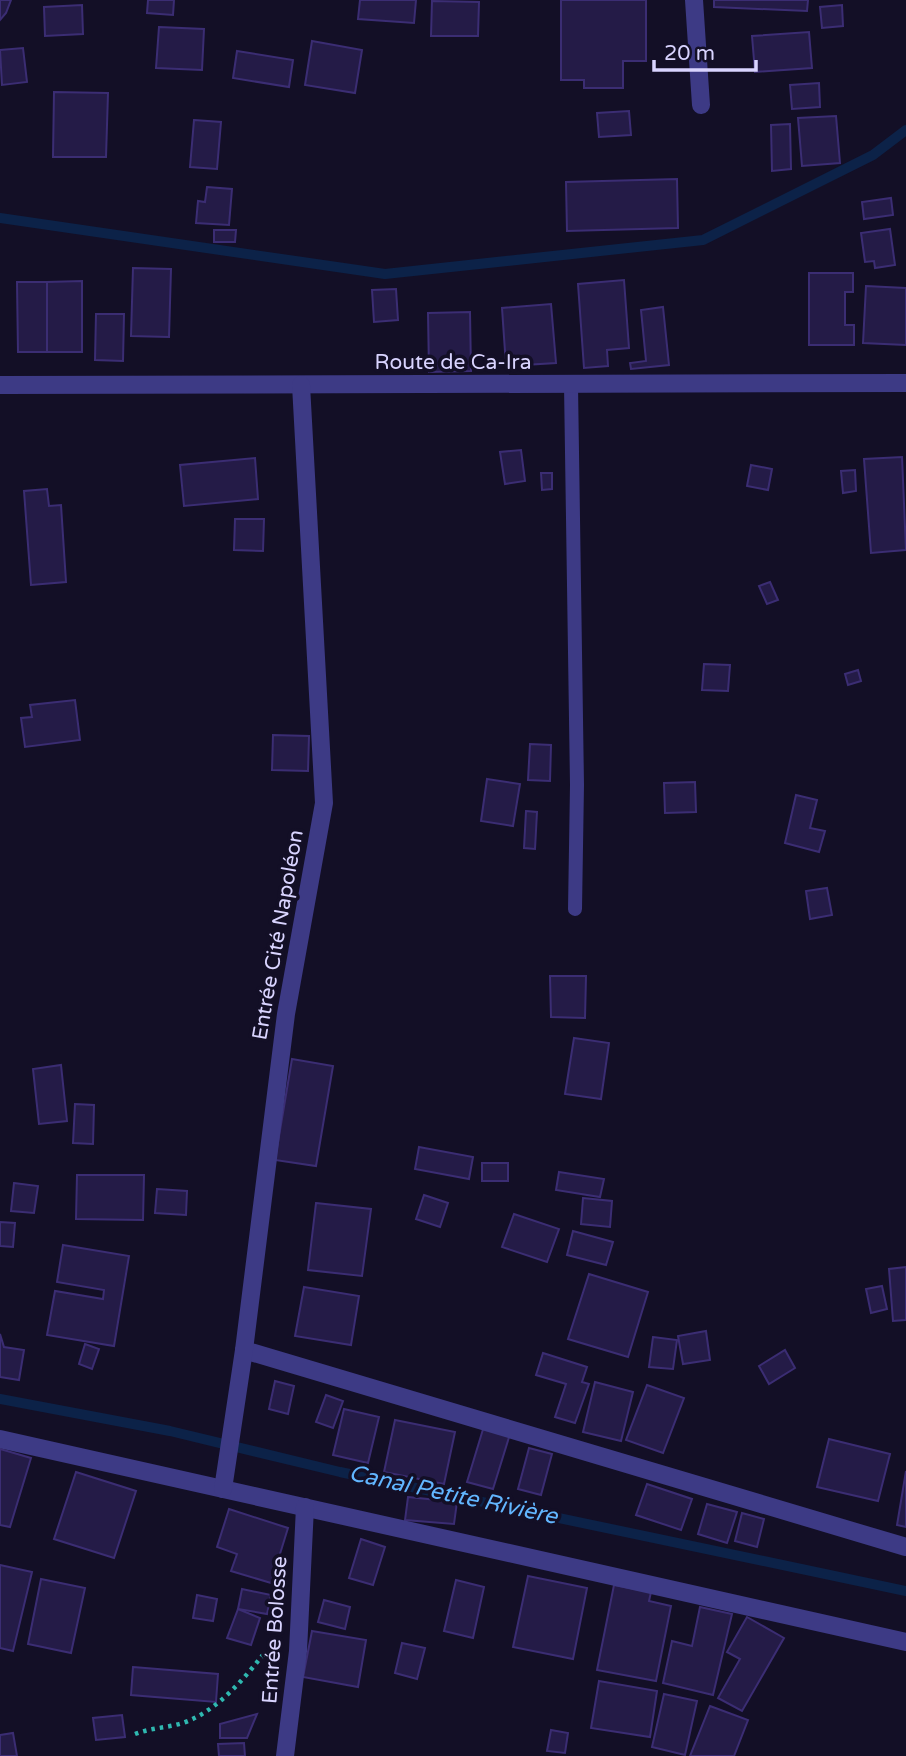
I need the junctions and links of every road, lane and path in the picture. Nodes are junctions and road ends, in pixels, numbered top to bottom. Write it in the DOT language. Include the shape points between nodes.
graph roads {
  1 [pos="694,0"];
  2 [pos="701,104"];
  3 [pos="906,383"];
  4 [pos="0,385"];
  5 [pos="301,385"];
  6 [pos="571,385"];
  7 [pos="575,909"];
  8 [pos="244,1350"];
  9 [pos="0,1439"];
  10 [pos="223,1489"];
  11 [pos="305,1507"];
  12 [pos="906,1547"];
  13 [pos="906,1642"];
  14 [pos="298,1651"];
  15 [pos="135,1734"];
  16 [pos="285,1756"];
  1 -- 2 [label="street"];
  3 -- 6 [label="street, Route de Ca-Ira"];
  4 -- 5 [label="street, Route de Ca-Ira"];
  5 -- 6 [label="street, Route de Ca-Ira"];
  5 -- 8 [label="street, Entrée Cité Napoléon" via="324,803 286,1014"];
  6 -- 7 [label="lane"];
  8 -- 10 [label="street, Entrée Cité Napoléon"];
  8 -- 12 [label="street"];
  9 -- 10 [label="street"];
  10 -- 11 [label="street"];
  11 -- 13 [label="street"];
  11 -- 14 [label="street, Entrée Bolosse"];
  14 -- 15 [label="path" via="262,1656 238,1684 198,1716"];
  14 -- 16 [label="street, Entrée Bolosse"];
}
